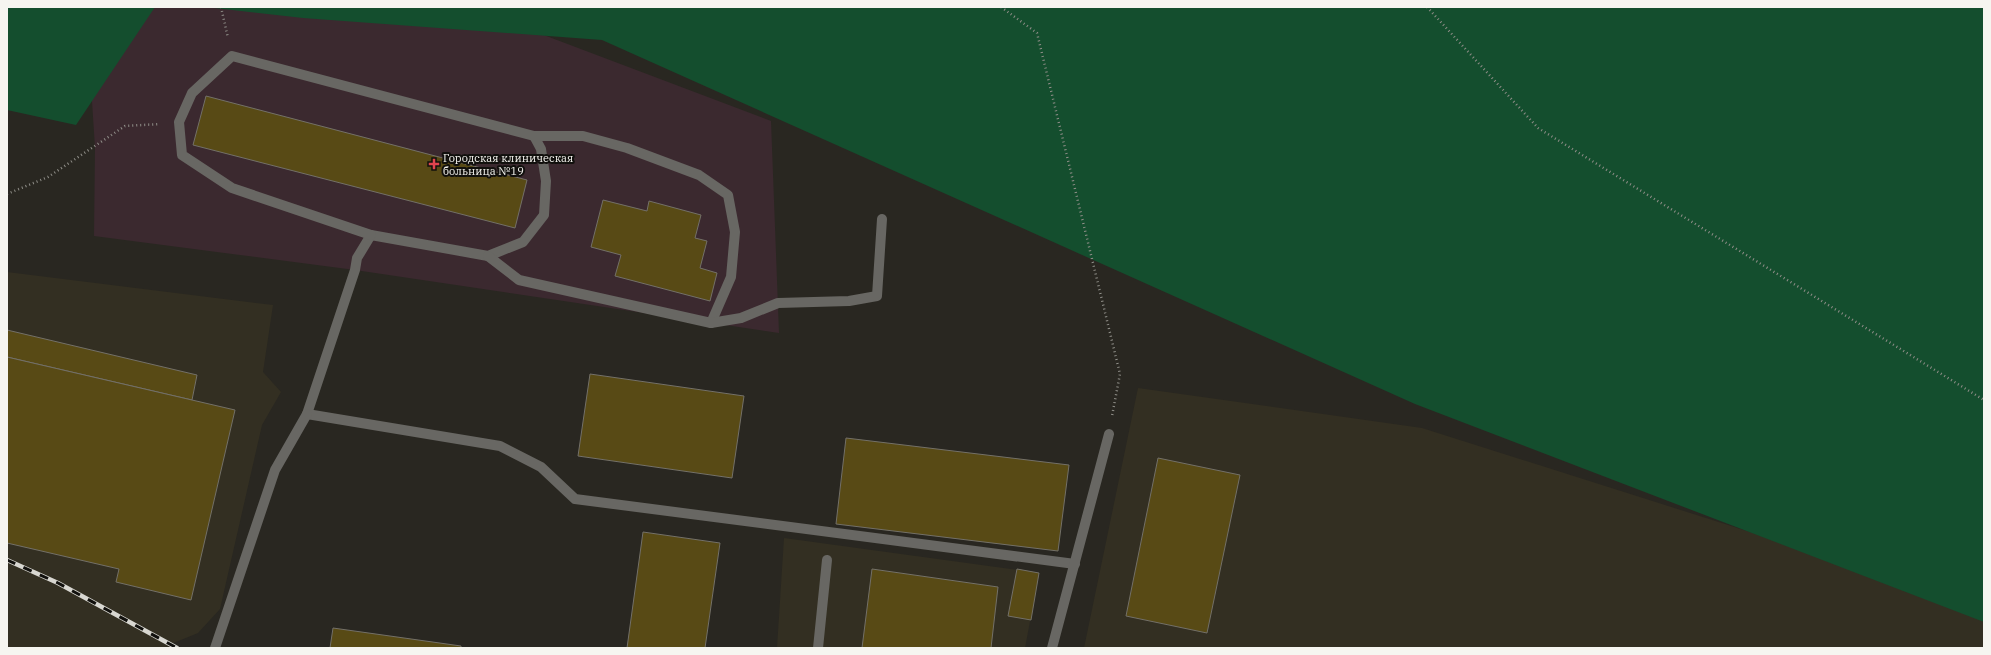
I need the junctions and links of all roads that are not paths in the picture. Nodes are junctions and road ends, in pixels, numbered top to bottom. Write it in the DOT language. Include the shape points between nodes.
graph roads {
  1 [pos="534,136"];
  2 [pos="882,219"];
  3 [pos="371,235"];
  4 [pos="488,256"];
  5 [pos="711,323"];
  6 [pos="307,414"];
  7 [pos="1109,434"];
  8 [pos="827,560"];
  9 [pos="1075,564"];
  10 [pos="215,648"];
  11 [pos="818,648"];
  12 [pos="1052,648"];
  1 -- 3 [label="street" via="232,56 192,93 179,122 182,155 232,188"];
  1 -- 4 [label="street" via="541,149 546,181 544,215 523,242"];
  1 -- 5 [label="street" via="583,136 627,148 699,175 728,195 735,232 731,277"];
  2 -- 5 [label="street" via="877,296 849,301 778,303 742,318"];
  3 -- 4 [label="street"];
  3 -- 6 [label="street" via="357,258"];
  4 -- 5 [label="street" via="519,280"];
  6 -- 9 [label="street" via="500,446 541,467 575,499"];
  6 -- 10 [label="street" via="275,470"];
  7 -- 9 [label="street"];
  8 -- 11 [label="street"];
  9 -- 12 [label="street"];
}
